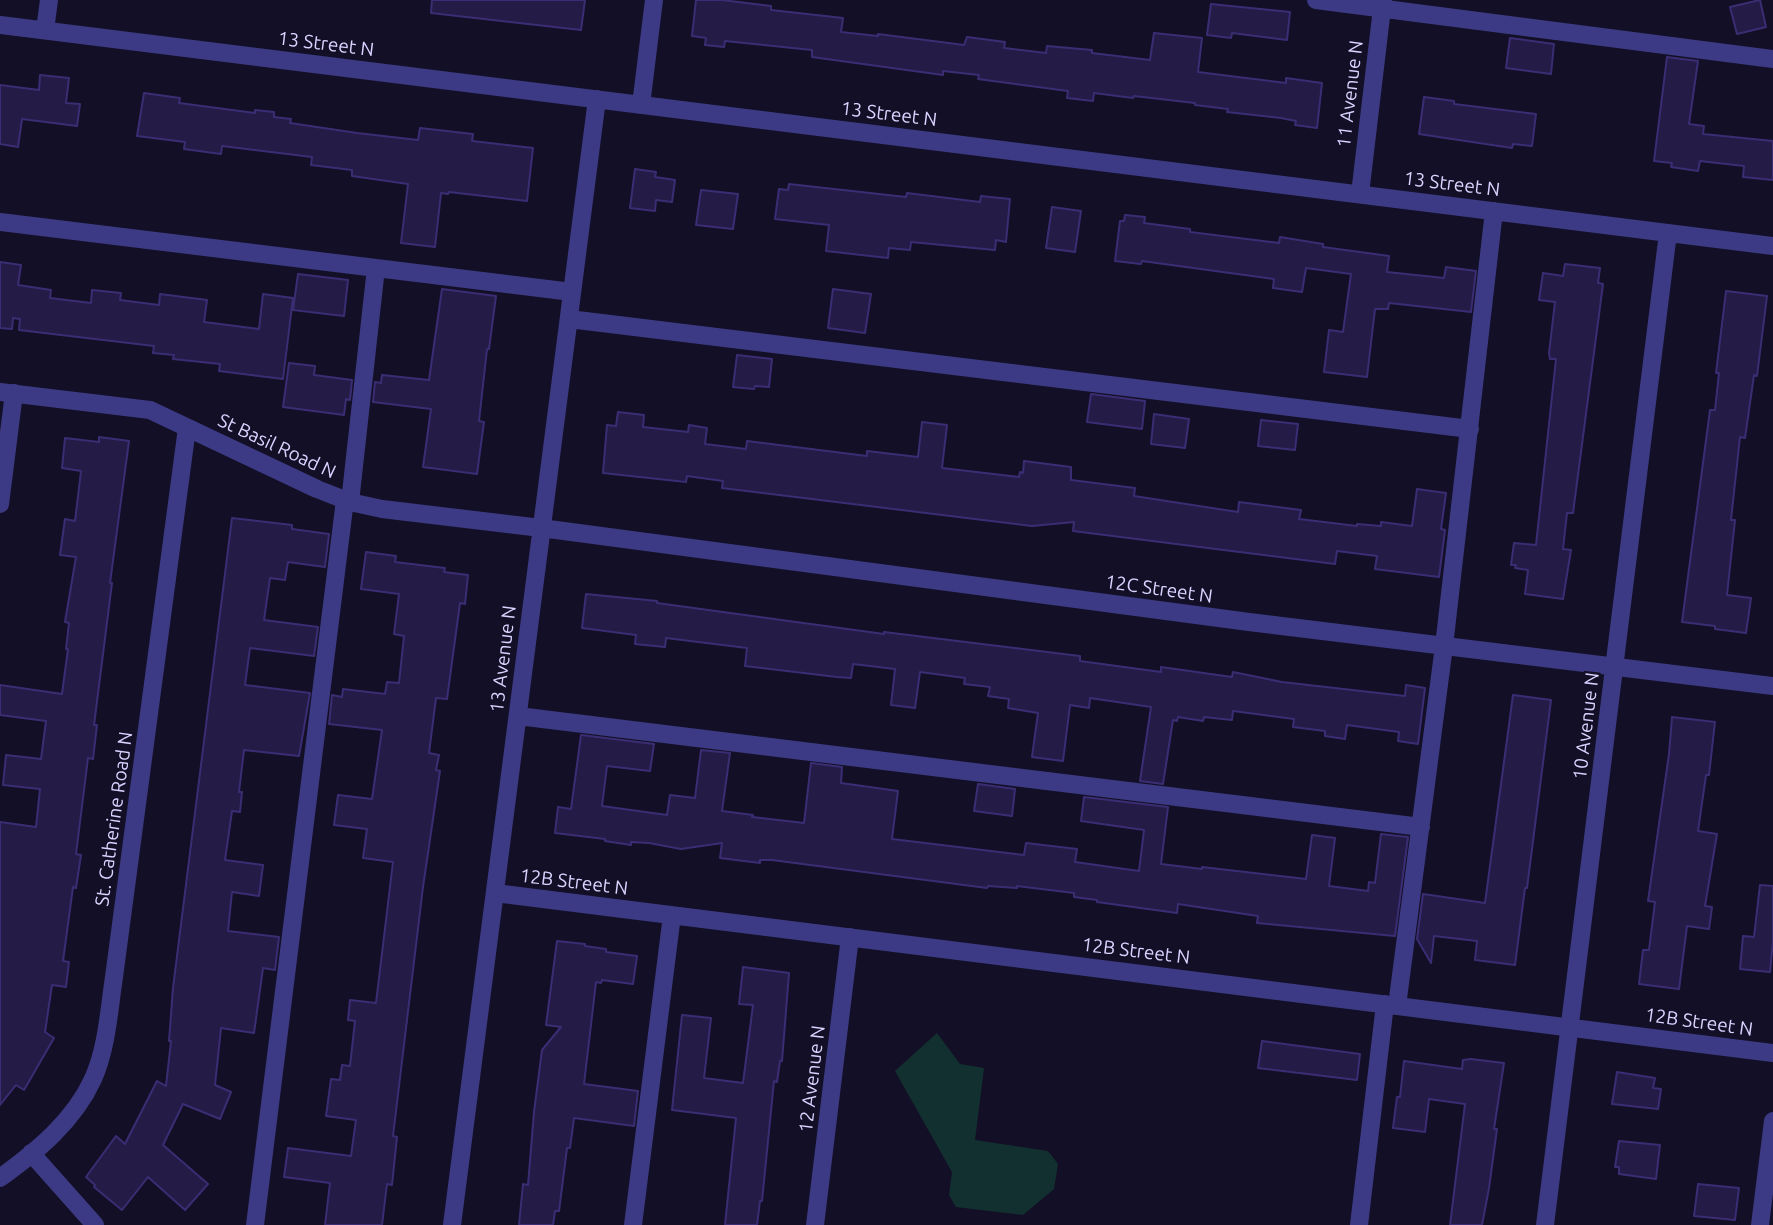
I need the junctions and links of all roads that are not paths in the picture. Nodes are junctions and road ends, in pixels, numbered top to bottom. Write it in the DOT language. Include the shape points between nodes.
graph roads {
  1 [pos="49,0"];
  2 [pos="654,0"];
  3 [pos="1316,0"];
  4 [pos="1382,4"];
  5 [pos="0,25"];
  6 [pos="45,30"];
  7 [pos="1773,60"];
  8 [pos="597,99"];
  9 [pos="641,105"];
  10 [pos="1360,194"];
  11 [pos="1494,211"];
  12 [pos="0,222"];
  13 [pos="1668,233"];
  14 [pos="1773,246"];
  15 [pos="376,268"];
  16 [pos="572,292"];
  17 [pos="569,319"];
  18 [pos="7,392"];
  19 [pos="187,428"];
  20 [pos="1470,429"];
  21 [pos="348,501"];
  22 [pos="0,504"];
  23 [pos="541,528"];
  24 [pos="1444,646"];
  25 [pos="1615,666"];
  26 [pos="1773,686"];
  27 [pos="517,716"];
  28 [pos="1420,827"];
  29 [pos="495,893"];
  30 [pos="672,915"];
  31 [pos="850,937"];
  32 [pos="1391,1005"];
  33 [pos="1570,1026"];
  34 [pos="1773,1052"];
  35 [pos="1773,1121"];
  36 [pos="31,1153"];
  37 [pos="0,1178"];
  38 [pos="95,1225"];
  39 [pos="255,1225"];
  40 [pos="452,1225"];
  41 [pos="634,1225"];
  42 [pos="815,1225"];
  43 [pos="1359,1225"];
  44 [pos="1545,1225"];
  45 [pos="1760,1225"];
  1 -- 6 [label="street"];
  2 -- 9 [label="street"];
  3 -- 4 [label="street"];
  4 -- 7 [label="street"];
  4 -- 10 [label="street, 11 Avenue N"];
  5 -- 6 [label="street, 13 Street N"];
  6 -- 8 [label="street, 13 Street N"];
  8 -- 9 [label="street, 13 Street N"];
  8 -- 16 [label="street, 13 Avenue N"];
  9 -- 10 [label="street, 13 Street N"];
  10 -- 11 [label="street, 13 Street N"];
  11 -- 13 [label="street, 13 Street N"];
  11 -- 20 [label="street"];
  12 -- 15 [label="street"];
  13 -- 14 [label="street, 13 Street N"];
  13 -- 25 [label="street, 10 Avenue N"];
  15 -- 16 [label="street"];
  15 -- 21 [label="street"];
  16 -- 17 [label="street, 13 Avenue N"];
  17 -- 20 [label="street"];
  17 -- 23 [label="street, 13 Avenue N"];
  18 -- 19 [label="street, St Basil Road N" via="150,410"];
  18 -- 22 [label="street"];
  19 -- 21 [label="street, St Basil Road N"];
  19 -- 36 [label="street, St. Catherine Road N" via="107,1024 93,1080 57,1130"];
  20 -- 24 [label="street"];
  21 -- 23 [label="street, St Basil Road N"];
  21 -- 39 [label="street"];
  23 -- 24 [label="street, 12C Street N"];
  23 -- 27 [label="street, 13 Avenue N"];
  24 -- 25 [label="street, 12C Street N"];
  24 -- 28 [label="street"];
  25 -- 26 [label="street, 12C Street N"];
  25 -- 33 [label="street, 10 Avenue N"];
  27 -- 28 [label="street"];
  27 -- 29 [label="street, 13 Avenue N"];
  28 -- 32 [label="street"];
  29 -- 30 [label="street, 12B Street N"];
  29 -- 40 [label="street, 13 Avenue N"];
  30 -- 31 [label="street, 12B Street N"];
  30 -- 41 [label="street"];
  31 -- 32 [label="street, 12B Street N"];
  31 -- 42 [label="street, 12 Avenue N"];
  32 -- 33 [label="street, 12B Street N"];
  32 -- 43 [label="street"];
  33 -- 34 [label="street, 12B Street N"];
  33 -- 44 [label="street, 10 Avenue N"];
  35 -- 45 [label="street"];
  36 -- 37 [label="street, St. Catherine Road N"];
  36 -- 38 [label="street"];
}
